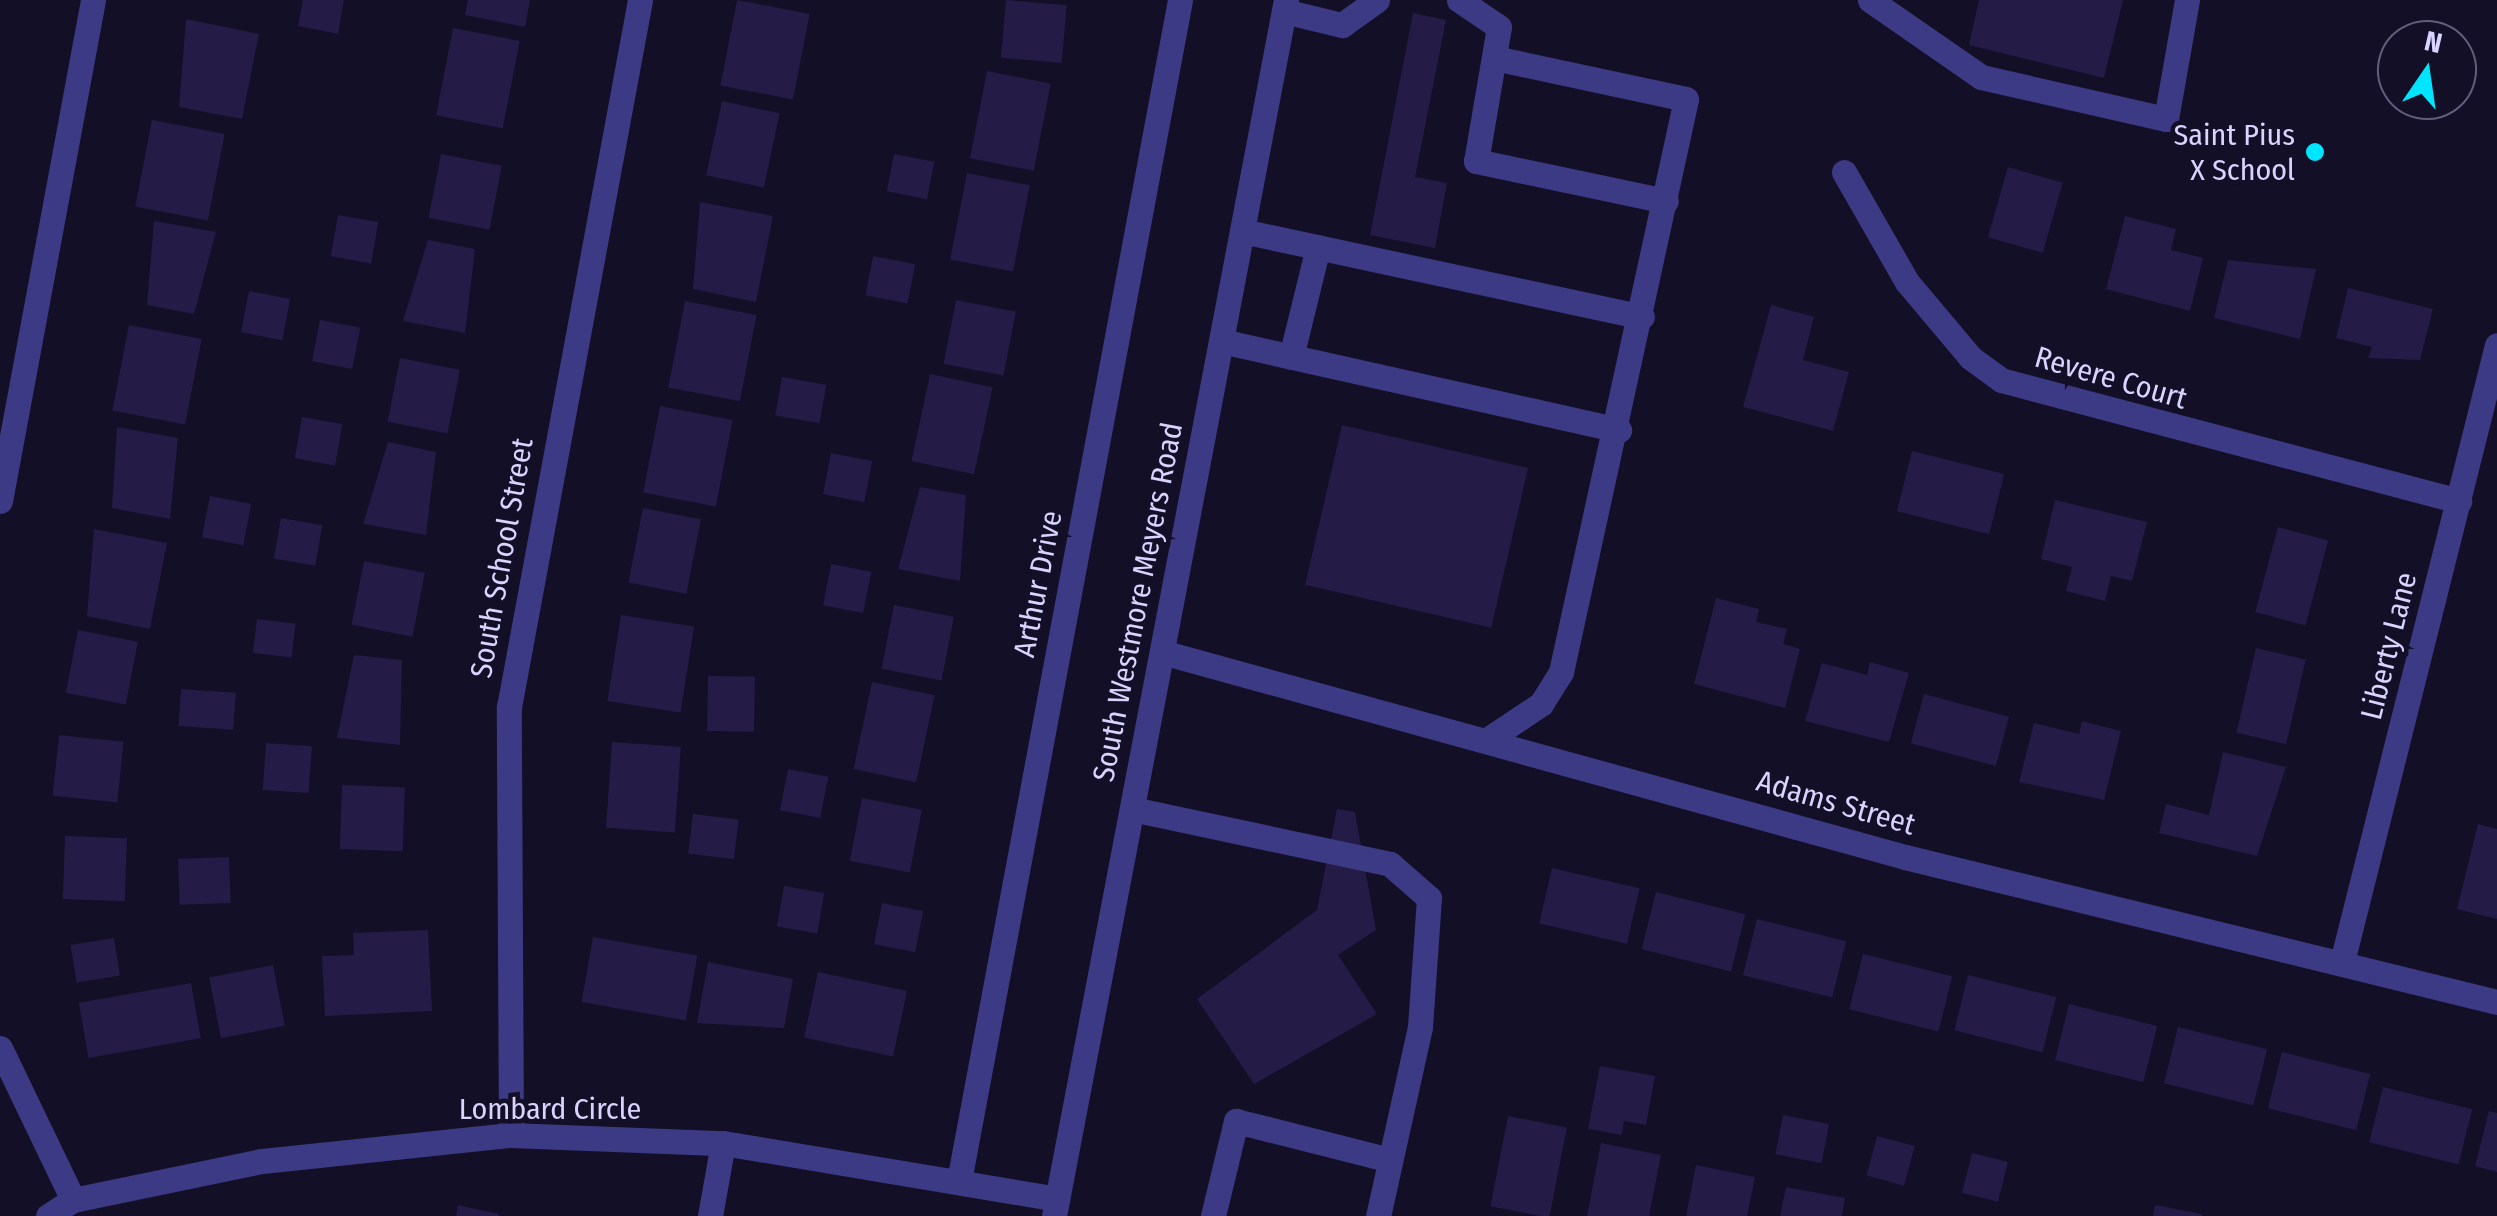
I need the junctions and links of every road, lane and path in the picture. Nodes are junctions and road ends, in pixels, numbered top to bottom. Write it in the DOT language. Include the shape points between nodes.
graph roads {
  1 [pos="94,0"];
  2 [pos="640,0"];
  3 [pos="1180,0"];
  4 [pos="1378,0"];
  5 [pos="1458,0"];
  6 [pos="1870,0"];
  7 [pos="2187,0"];
  8 [pos="1286,5"];
  9 [pos="1494,58"];
  10 [pos="1844,172"];
  11 [pos="1666,201"];
  12 [pos="1242,231"];
  13 [pos="1318,247"];
  14 [pos="1642,318"];
  15 [pos="1221,341"];
  16 [pos="2497,345"];
  17 [pos="1291,356"];
  18 [pos="1619,430"];
  19 [pos="2459,501"];
  20 [pos="0,502"];
  21 [pos="1162,652"];
  22 [pos="1487,740"];
  23 [pos="1132,809"];
  24 [pos="2342,962"];
  25 [pos="2497,1002"];
  26 [pos="0,1048"];
  27 [pos="511,1135"];
  28 [pos="723,1143"];
  29 [pos="1390,1160"];
  30 [pos="959,1180"];
  31 [pos="74,1200"];
  32 [pos="1056,1207"];
  33 [pos="48,1216"];
  34 [pos="710,1216"];
  35 [pos="1212,1216"];
  36 [pos="1378,1216"];
  1 -- 20 [label="street"];
  2 -- 27 [label="street, South School Street" via="509,707"];
  3 -- 30 [label="street, Arthur Drive"];
  4 -- 8 [label="street" via="1342,24"];
  5 -- 9 [label="street" via="1499,27"];
  6 -- 7 [label="street" via="1981,77 2166,119"];
  8 -- 12 [label="street, South Westmore Meyers Road"];
  9 -- 11 [label="street" via="1476,161"];
  9 -- 11 [label="street" via="1686,99"];
  10 -- 19 [label="street, Revere Court" via="1907,282 1970,358 2001,380"];
  11 -- 14 [label="street"];
  12 -- 13 [label="street"];
  12 -- 15 [label="street, South Westmore Meyers Road"];
  13 -- 14 [label="street"];
  13 -- 17 [label="street"];
  14 -- 18 [label="street"];
  15 -- 17 [label="street"];
  15 -- 21 [label="street, South Westmore Meyers Road"];
  16 -- 19 [label="street, Liberty Lane"];
  17 -- 18 [label="street"];
  18 -- 22 [label="street" via="1561,672 1540,704"];
  19 -- 24 [label="street, Liberty Lane"];
  21 -- 22 [label="street, Adams Street"];
  21 -- 23 [label="street, South Westmore Meyers Road"];
  22 -- 24 [label="street, Adams Street" via="1904,858"];
  23 -- 29 [label="street" via="1390,864 1429,898 1420,1027"];
  23 -- 32 [label="street, South Westmore Meyers Road"];
  24 -- 25 [label="street, Adams Street"];
  26 -- 31 [label="street"];
  27 -- 28 [label="street, Lombard Circle"];
  27 -- 31 [label="street, Lombard Circle" via="262,1161"];
  28 -- 30 [label="street, Lombard Circle"];
  28 -- 34 [label="street"];
  29 -- 35 [label="street" via="1236,1121"];
  29 -- 36 [label="street"];
  30 -- 32 [label="street, Lombard Circle"];
  31 -- 33 [label="street, Lombard Circle"];
}
